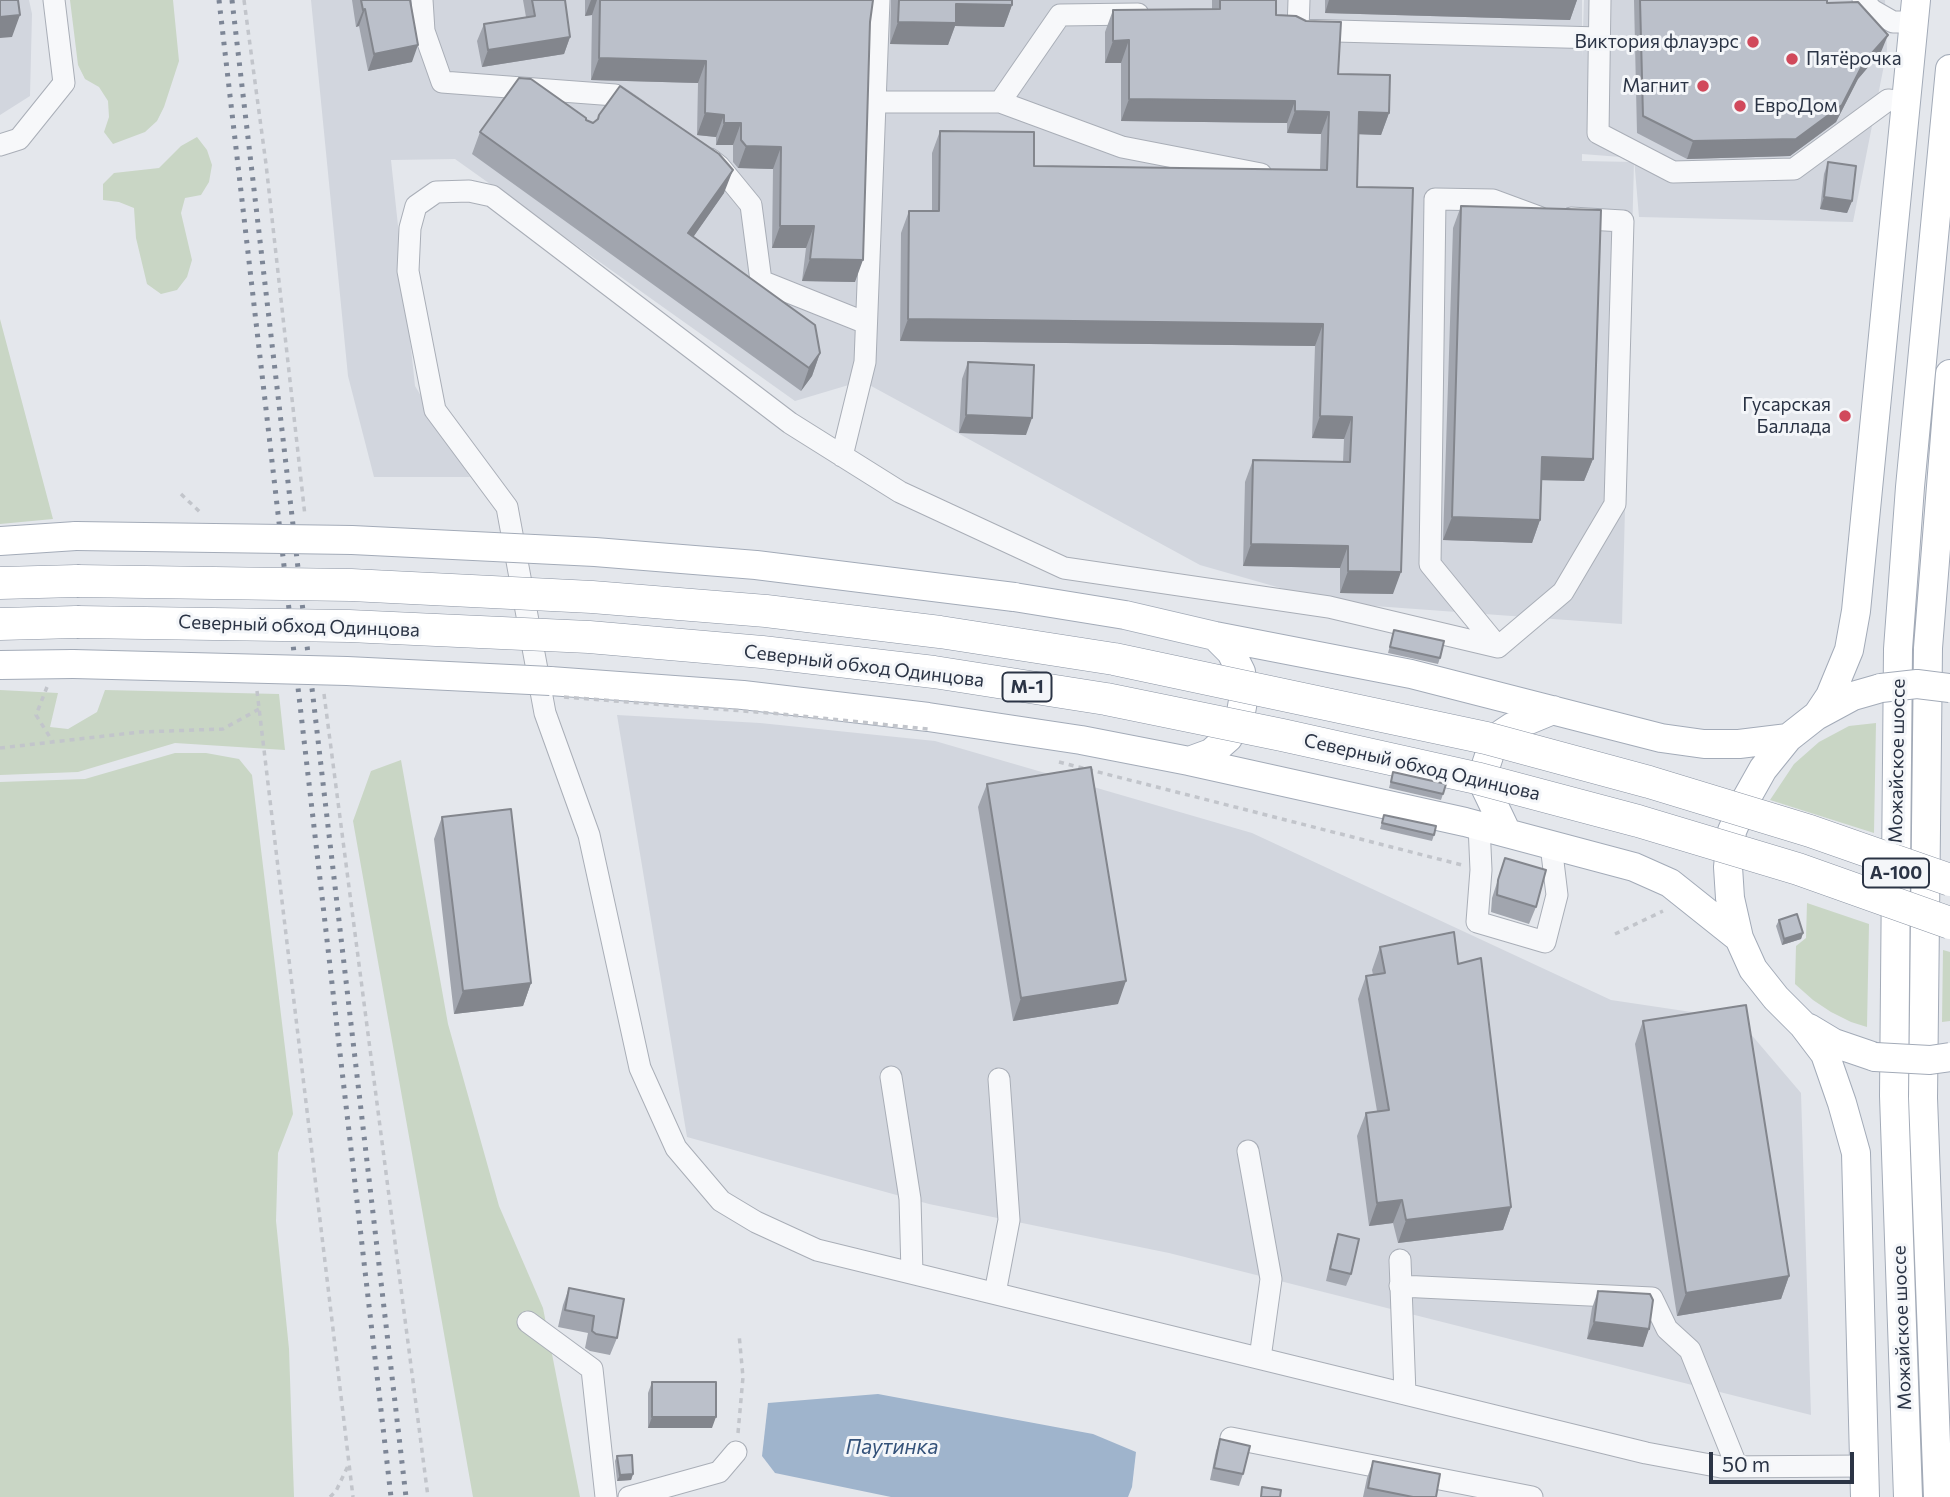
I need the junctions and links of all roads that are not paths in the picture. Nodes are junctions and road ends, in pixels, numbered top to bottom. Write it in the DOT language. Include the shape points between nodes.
graph roads {
  1 [pos="54,0"];
  2 [pos="422,0"];
  3 [pos="879,0"];
  4 [pos="1298,0"];
  5 [pos="1601,0"];
  6 [pos="1863,0"];
  7 [pos="1914,11"];
  8 [pos="1155,14"];
  9 [pos="1600,38"];
  10 [pos="1950,69"];
  11 [pos="875,102"];
  12 [pos="1000,102"];
  13 [pos="1904,102"];
  14 [pos="650,119"];
  15 [pos="0,145"];
  16 [pos="696,150"];
  17 [pos="1279,177"];
  18 [pos="866,323"];
  19 [pos="1950,374"];
  20 [pos="842,456"];
  21 [pos="0,541"];
  22 [pos="0,583"];
  23 [pos="0,624"];
  24 [pos="1214,636"];
  25 [pos="1498,647"];
  26 [pos="0,665"];
  27 [pos="1950,688"];
  28 [pos="1552,710"];
  29 [pos="1816,716"];
  30 [pos="1788,738"];
  31 [pos="1189,761"];
  32 [pos="1479,825"];
  33 [pos="1507,833"];
  34 [pos="1551,845"];
  35 [pos="1950,880"];
  36 [pos="1950,923"];
  37 [pos="1739,938"];
  38 [pos="1804,1025"];
  39 [pos="1950,1057"];
  40 [pos="891,1077"];
  41 [pos="999,1079"];
  42 [pos="1248,1151"];
  43 [pos="1400,1260"];
  44 [pos="912,1273"];
  45 [pos="1401,1286"];
  46 [pos="995,1293"];
  47 [pos="528,1322"];
  48 [pos="1260,1359"];
  49 [pos="1405,1394"];
  50 [pos="1231,1438"];
  51 [pos="736,1452"];
  52 [pos="1864,1466"];
  53 [pos="1737,1467"];
  54 [pos="606,1497"];
  55 [pos="629,1497"];
  56 [pos="1532,1497"];
  57 [pos="1865,1497"];
  58 [pos="1908,1497"];
  59 [pos="1938,1497"];
  1 -- 15 [label="street" via="64,82 19,139"];
  2 -- 14 [label="street" via="424,31 442,82 615,95"];
  3 -- 11 [label="street"];
  4 -- 9 [label="street" via="1298,30"];
  5 -- 9 [label="street"];
  6 -- 7 [label="street" via="1893,22"];
  7 -- 13 [label="main road"];
  8 -- 12 [label="street" via="1060,15"];
  9 -- 13 [label="street" via="1598,133 1672,172 1794,169 1888,100"];
  10 -- 58 [label="main road, Можайское шоссе / А-100" via="1898,649 1894,1096"];
  11 -- 12 [label="street"];
  11 -- 18 [label="street"];
  12 -- 17 [label="street" via="1122,147"];
  13 -- 29 [label="main road" via="1856,611 1849,650 1830,696"];
  16 -- 18 [label="street" via="719,166 751,205 761,281"];
  18 -- 20 [label="street" via="865,362"];
  19 -- 59 [label="main road, Можайское шоссе / А-100" via="1928,648 1923,1057"];
  20 -- 25 [label="street" via="900,492 1064,568 1329,607"];
  20 -- 44 [label="street" via="790,423 492,196 436,192 416,206 408,271 435,410 507,507 545,713 589,835 640,1068 676,1149 721,1201 756,1222 817,1250"];
  21 -- 24 [label="main road, bridge" via="211,536 595,552 756,565 1014,597 1125,615"];
  22 -- 35 [label="highway, Северный обход Одинцова / М-1, bridge" via="210,581 592,597 940,632 1115,659 1486,738 1773,819"];
  23 -- 36 [label="highway, Северный обход Одинцова / М-1, bridge" via="349,626 589,637 934,672 1106,699 1476,778 1798,869"];
  24 -- 28 [label="main road" via="1411,674"];
  24 -- 31 [label="main road" via="1231,652 1241,672 1240,718 1228,738 1211,753"];
  25 -- 25 [label="street" via="1563,592 1615,504 1623,221 1536,216 1493,200 1435,200 1430,564"];
  26 -- 31 [label="main road, bridge" via="347,671 586,682 929,717"];
  27 -- 29 [label="main road, bridge" via="1917,684 1881,688 1853,696"];
  28 -- 30 [label="main road" via="1699,744"];
  28 -- 33 [label="main road" via="1512,727 1492,747 1486,788"];
  29 -- 30 [label="main road"];
  30 -- 37 [label="main road" via="1763,769 1732,831 1730,898"];
  31 -- 32 [label="main road"];
  32 -- 33 [label="main road"];
  32 -- 34 [label="street" via="1477,922 1545,942 1557,895"];
  33 -- 34 [label="main road"];
  34 -- 37 [label="main road" via="1634,867 1670,883"];
  37 -- 38 [label="main road" via="1753,970"];
  38 -- 39 [label="main road, bridge" via="1834,1043 1875,1057"];
  38 -- 52 [label="main road" via="1825,1054 1856,1153"];
  40 -- 44 [label="street" via="910,1199"];
  41 -- 46 [label="street" via="1009,1220"];
  42 -- 48 [label="street" via="1271,1279"];
  43 -- 45 [label="street"];
  44 -- 46 [label="street"];
  45 -- 49 [label="street"];
  45 -- 53 [label="street" via="1652,1298 1667,1329 1690,1350"];
  46 -- 48 [label="street"];
  47 -- 54 [label="street" via="592,1369"];
  48 -- 49 [label="street"];
  49 -- 53 [label="street" via="1646,1453"];
  50 -- 56 [label="street"];
  51 -- 55 [label="street" via="719,1472"];
  52 -- 53 [label="street"];
  52 -- 57 [label="main road"];
}
